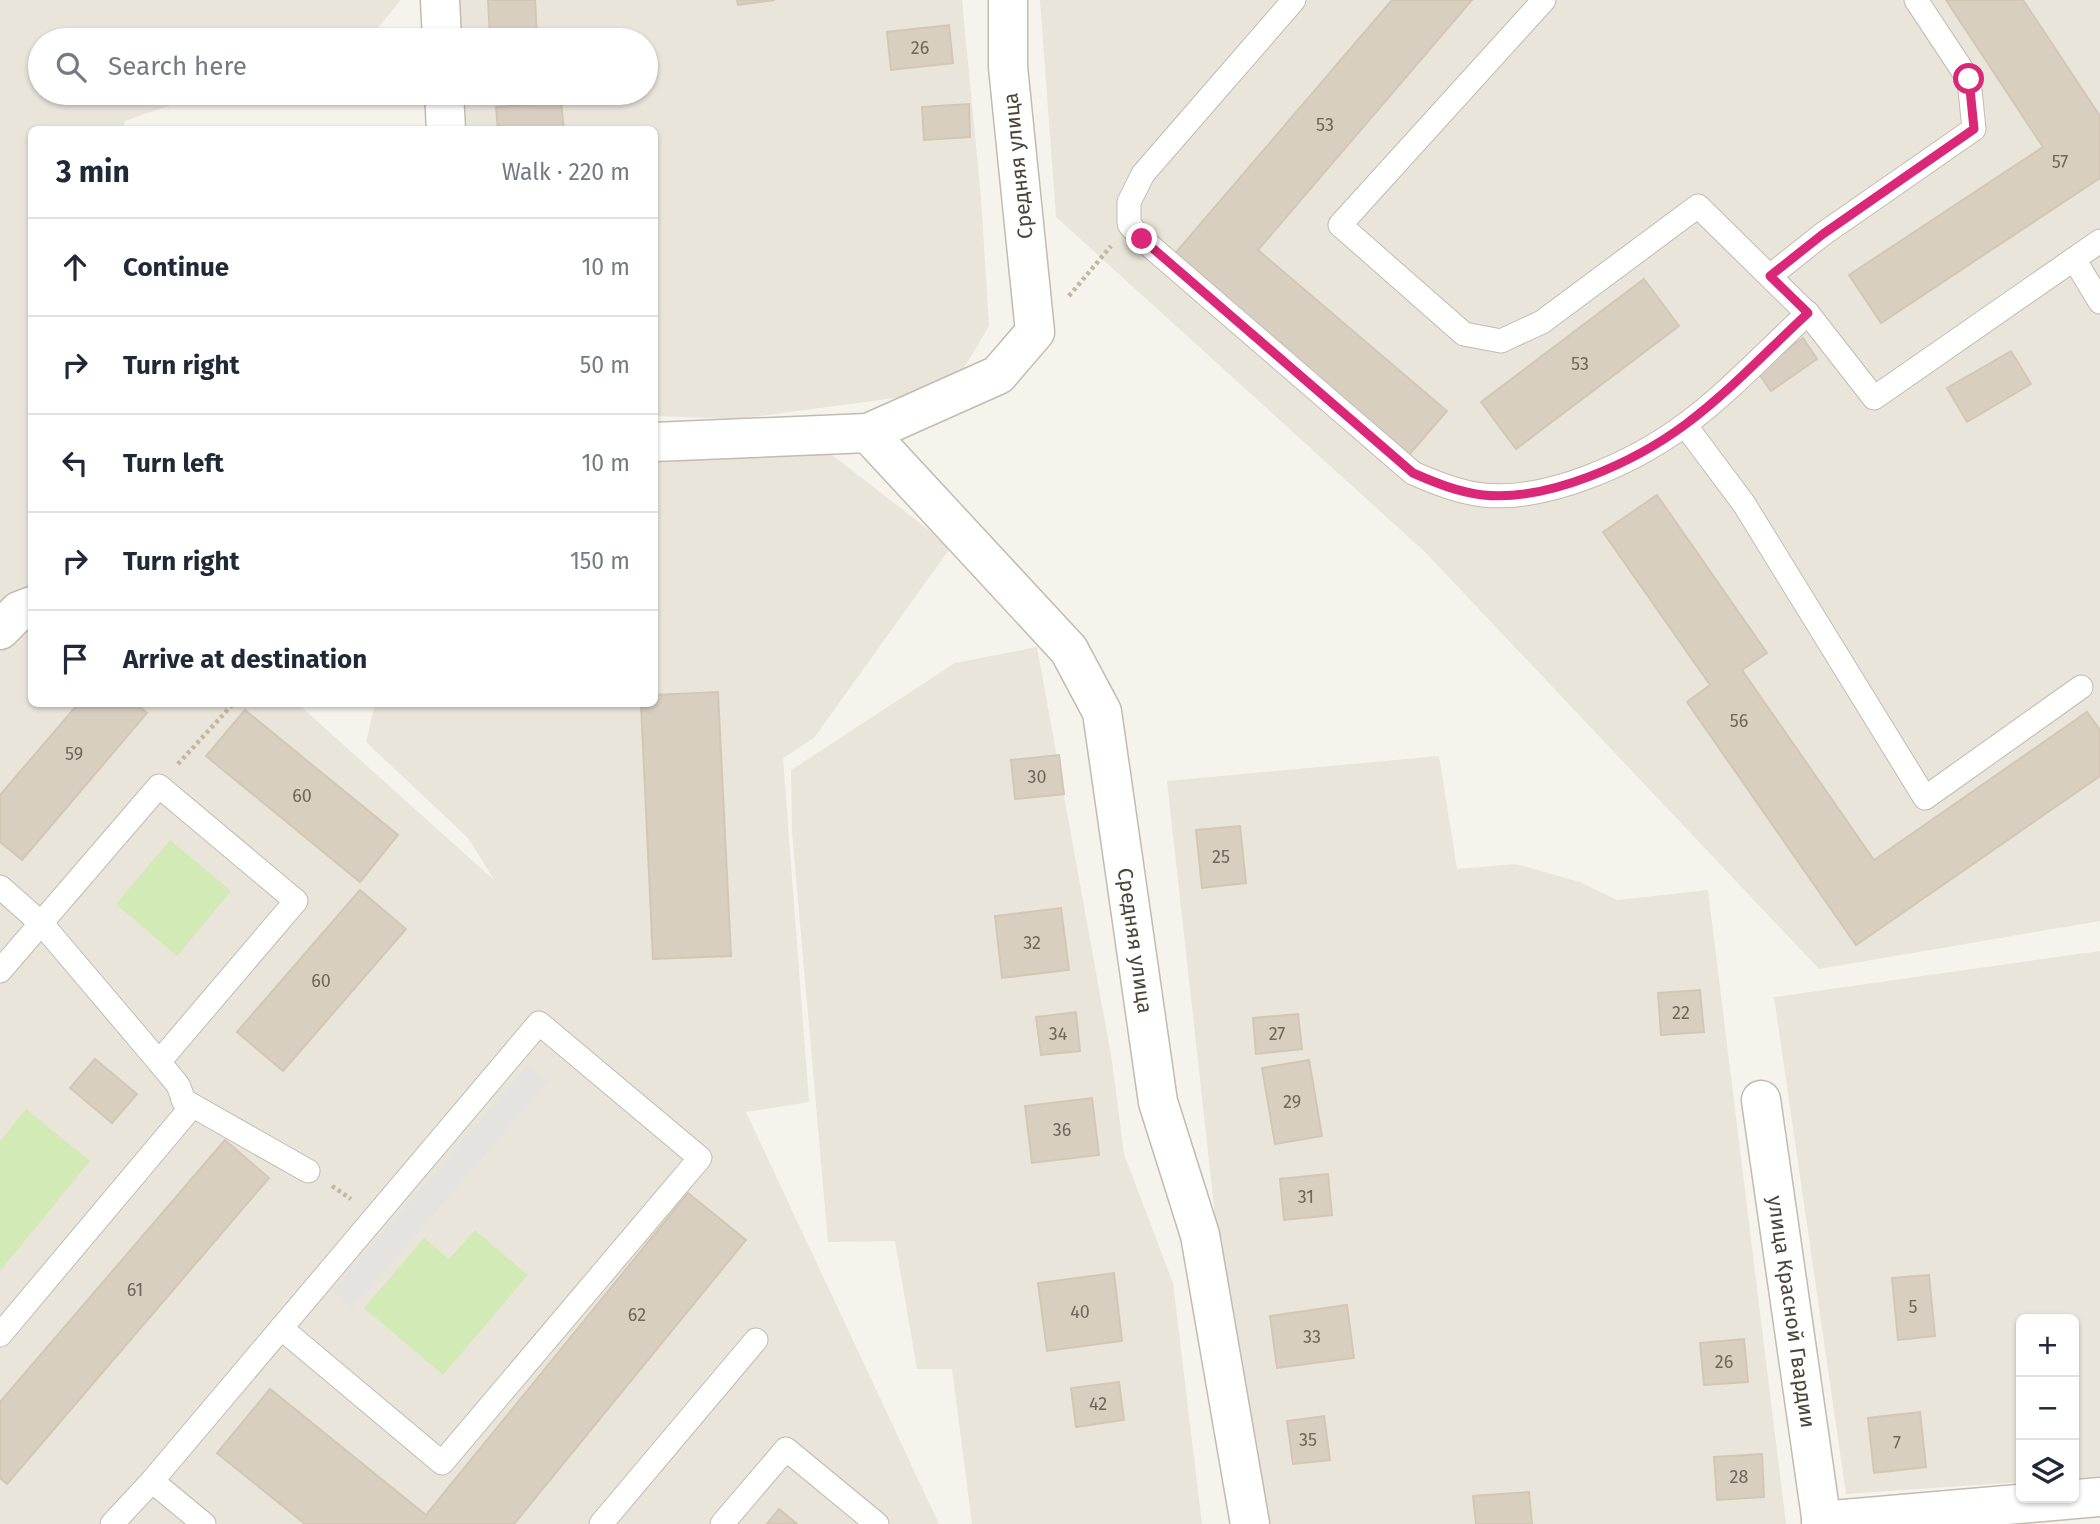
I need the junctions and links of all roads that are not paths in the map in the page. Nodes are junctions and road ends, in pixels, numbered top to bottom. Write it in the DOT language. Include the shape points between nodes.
graph roads {
  1 [pos="440,0"];
  2 [pos="1009,0"];
  3 [pos="1294,0"];
  4 [pos="1544,0"];
  5 [pos="1916,0"];
  6 [pos="441,28"];
  7 [pos="445,105"];
  8 [pos="446,126"];
  9 [pos="2100,241"];
  10 [pos="2074,259"];
  11 [pos="1770,276"];
  12 [pos="2100,302"];
  13 [pos="1808,313"];
  14 [pos="1685,425"];
  15 [pos="868,433"];
  16 [pos="658,442"];
  17 [pos="28,608"];
  18 [pos="0,630"];
  19 [pos="2081,687"];
  20 [pos="0,887"];
  21 [pos="42,924"];
  22 [pos="0,971"];
  23 [pos="159,1062"];
  24 [pos="183,1100"];
  25 [pos="1761,1100"];
  26 [pos="308,1171"];
  27 [pos="281,1328"];
  28 [pos="0,1335"];
  29 [pos="756,1340"];
  30 [pos="152,1481"];
  31 [pos="2100,1497"];
  32 [pos="1821,1522"];
  33 [pos="112,1524"];
  34 [pos="204,1524"];
  35 [pos="601,1524"];
  36 [pos="722,1524"];
  37 [pos="877,1524"];
  38 [pos="1250,1524"];
  1 -- 6 [label="street"];
  2 -- 15 [label="street, Средняя улица" via="1008,67 1035,332 998,375"];
  3 -- 14 [label="lane" via="1143,174 1129,202 1129,224 1142,239 1413,473 1445,487 1485,495 1557,487 1610,468"];
  4 -- 11 [label="lane" via="1339,225 1464,334 1501,341 1542,322 1698,206"];
  5 -- 11 [label="lane" via="1969,79 1974,129"];
  7 -- 8 [label="street"];
  9 -- 10 [label="lane"];
  10 -- 12 [label="lane"];
  10 -- 13 [label="lane" via="1874,398"];
  11 -- 13 [label="lane"];
  13 -- 14 [label="lane"];
  14 -- 19 [label="lane" via="1744,504 1925,798"];
  15 -- 16 [label="street"];
  15 -- 38 [label="street, Средняя улица" via="1069,649 1102,712 1158,1102 1200,1235"];
  17 -- 18 [label="street"];
  20 -- 21 [label="lane"];
  21 -- 22 [label="lane"];
  21 -- 23 [label="lane"];
  21 -- 23 [label="lane" via="159,786 296,901"];
  23 -- 24 [label="lane" via="178,1085"];
  24 -- 26 [label="lane"];
  24 -- 28 [label="lane" via="188,1111"];
  25 -- 32 [label="street, улица Красной Гвардии"];
  27 -- 27 [label="lane" via="539,1023 700,1157 442,1463"];
  27 -- 30 [label="lane"];
  29 -- 35 [label="lane"];
  30 -- 33 [label="lane"];
  30 -- 34 [label="lane"];
  31 -- 32 [label="street"];
  36 -- 37 [label="lane" via="786,1449"];
}
